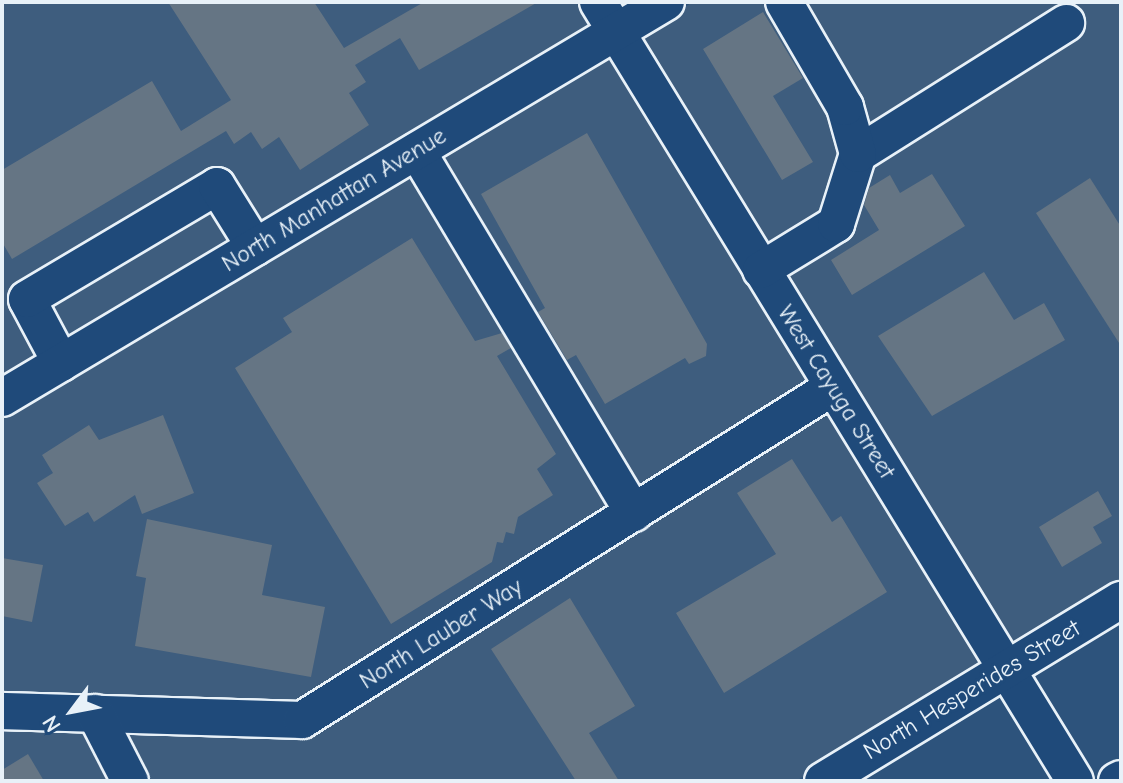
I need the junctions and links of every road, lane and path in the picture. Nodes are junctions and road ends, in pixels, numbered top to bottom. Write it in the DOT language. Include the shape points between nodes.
graph roads {
  1 [pos="666,2"];
  2 [pos="784,2"];
  3 [pos="607,17"];
  4 [pos="1066,23"];
  5 [pos="417,151"];
  6 [pos="858,154"];
  7 [pos="255,247"];
  8 [pos="761,270"];
  9 [pos="61,363"];
  10 [pos="833,387"];
  11 [pos="2,398"];
  12 [pos="634,513"];
  13 [pos="1121,600"];
  14 [pos="1006,669"];
  15 [pos="2,711"];
  16 [pos="95,713"];
  17 [pos="130,781"];
  18 [pos="823,781"];
  19 [pos="1075,781"];
  1 -- 3 [label="street, North Manhattan Avenue"];
  2 -- 6 [label="street" via="845,107"];
  3 -- 5 [label="street, North Manhattan Avenue"];
  3 -- 8 [label="street, West Cayuga Street"];
  4 -- 6 [label="street"];
  5 -- 7 [label="street, North Manhattan Avenue"];
  5 -- 12 [label="street"];
  6 -- 8 [label="street" via="836,224"];
  7 -- 9 [label="street, North Manhattan Avenue"];
  7 -- 9 [label="street" via="217,186 27,299"];
  8 -- 10 [label="street, West Cayuga Street"];
  9 -- 11 [label="street, North Manhattan Avenue"];
  10 -- 12 [label="street, North Lauber Way"];
  10 -- 14 [label="street, West Cayuga Street"];
  12 -- 16 [label="street, North Lauber Way" via="302,720"];
  13 -- 14 [label="street, North Hesperides Street"];
  14 -- 18 [label="street, North Hesperides Street"];
  14 -- 19 [label="street, West Cayuga Street"];
  15 -- 16 [label="street, North Lauber Way"];
  16 -- 17 [label="street"];
}
